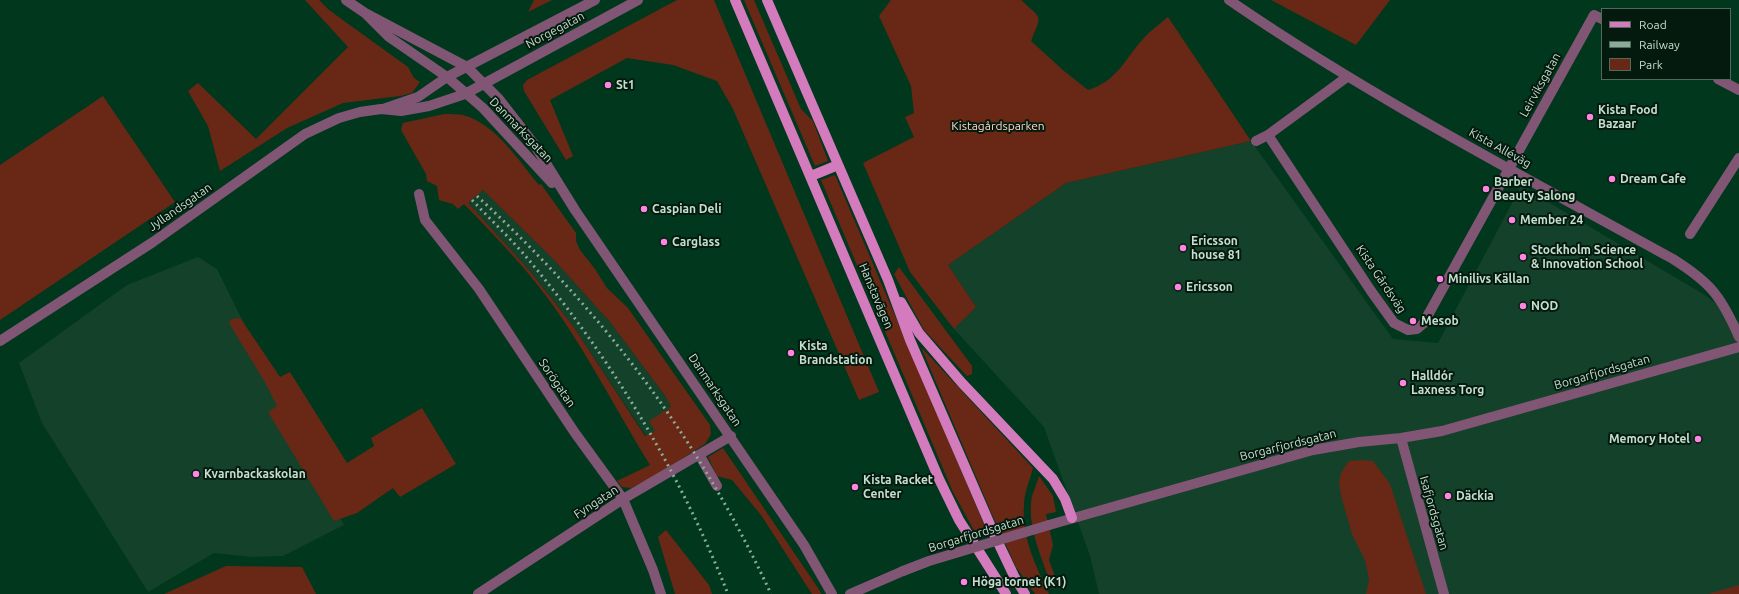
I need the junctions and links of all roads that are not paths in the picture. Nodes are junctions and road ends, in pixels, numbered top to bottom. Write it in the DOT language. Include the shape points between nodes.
graph roads {
  1 [pos="346,0"];
  2 [pos="594,0"];
  3 [pos="638,0"];
  4 [pos="736,0"];
  5 [pos="767,0"];
  6 [pos="1229,0"];
  7 [pos="365,13"];
  8 [pos="1598,17"];
  9 [pos="467,67"];
  10 [pos="447,77"];
  11 [pos="1347,77"];
  12 [pos="1720,80"];
  13 [pos="485,83"];
  14 [pos="1739,90"];
  15 [pos="465,94"];
  16 [pos="381,110"];
  17 [pos="1268,135"];
  18 [pos="1256,141"];
  19 [pos="1739,158"];
  20 [pos="838,165"];
  21 [pos="1508,167"];
  22 [pos="811,176"];
  23 [pos="419,194"];
  24 [pos="571,204"];
  25 [pos="1690,234"];
  26 [pos="888,280"];
  27 [pos="1739,337"];
  28 [pos="0,341"];
  29 [pos="1739,347"];
  30 [pos="731,436"];
  31 [pos="1401,438"];
  32 [pos="700,456"];
  33 [pos="717,486"];
  34 [pos="623,499"];
  35 [pos="1072,518"];
  36 [pos="478,594"];
  37 [pos="661,594"];
  38 [pos="832,594"];
  39 [pos="850,594"];
  40 [pos="1006,594"];
  41 [pos="1025,594"];
  42 [pos="1444,594"];
  1 -- 7 [label="street"];
  2 -- 9 [label="street, Norgegatan"];
  3 -- 13 [label="street, Norgegatan"];
  4 -- 22 [label="main road, Hanstavägen"];
  5 -- 20 [label="main road, Hanstavägen"];
  6 -- 11 [label="street, Kista Alléväg"];
  7 -- 9 [label="street"];
  7 -- 10 [label="street" via="389,37"];
  8 -- 21 [label="street, Leirviksgatan"];
  9 -- 10 [label="street, Norgegatan"];
  9 -- 13 [label="street"];
  10 -- 15 [label="street"];
  10 -- 16 [label="street, Jyllandsgatan" via="418,97"];
  11 -- 17 [label="street"];
  11 -- 21 [label="street, Kista Alléväg"];
  12 -- 14 [label="street"];
  13 -- 15 [label="street, Norgegatan"];
  13 -- 24 [label="street, Danmarksgatan" via="534,144"];
  15 -- 16 [label="street, Jyllandsgatan" via="429,106 401,111"];
  15 -- 24 [label="street, Danmarksgatan" via="493,119"];
  16 -- 28 [label="street, Jyllandsgatan" via="339,118 305,134 153,242"];
  17 -- 18 [label="street"];
  17 -- 21 [label="street, Kista Gårdsväg" via="1371,291 1394,323 1408,330 1417,329 1423,324"];
  19 -- 25 [label="street"];
  20 -- 22 [label="main road"];
  20 -- 26 [label="main road, Hanstavägen"];
  21 -- 27 [label="street, Kista Alléväg" via="1696,274 1724,305"];
  22 -- 40 [label="main road, Hanstavägen" via="939,479 959,520"];
  23 -- 34 [label="street, Sorögatan" via="425,220 479,289 575,433"];
  24 -- 30 [label="street, Danmarksgatan"];
  26 -- 35 [label="main road" via="919,333 962,383 1053,479 1065,499"];
  26 -- 41 [label="main road, Hanstavägen" via="910,340 995,536"];
  29 -- 31 [label="street, Borgarfjordsgatan" via="1442,430"];
  30 -- 32 [label="street, Fyngatan"];
  30 -- 38 [label="street, Danmarksgatan" via="804,545"];
  31 -- 35 [label="street, Borgarfjordsgatan" via="1313,450"];
  31 -- 42 [label="street, Isafjordsgatan"];
  32 -- 33 [label="street"];
  32 -- 34 [label="street, Fyngatan"];
  34 -- 36 [label="street, Fyngatan"];
  34 -- 37 [label="street, Sorögatan"];
  35 -- 39 [label="street, Borgarfjordsgatan, bridge" via="929,561"];
}
